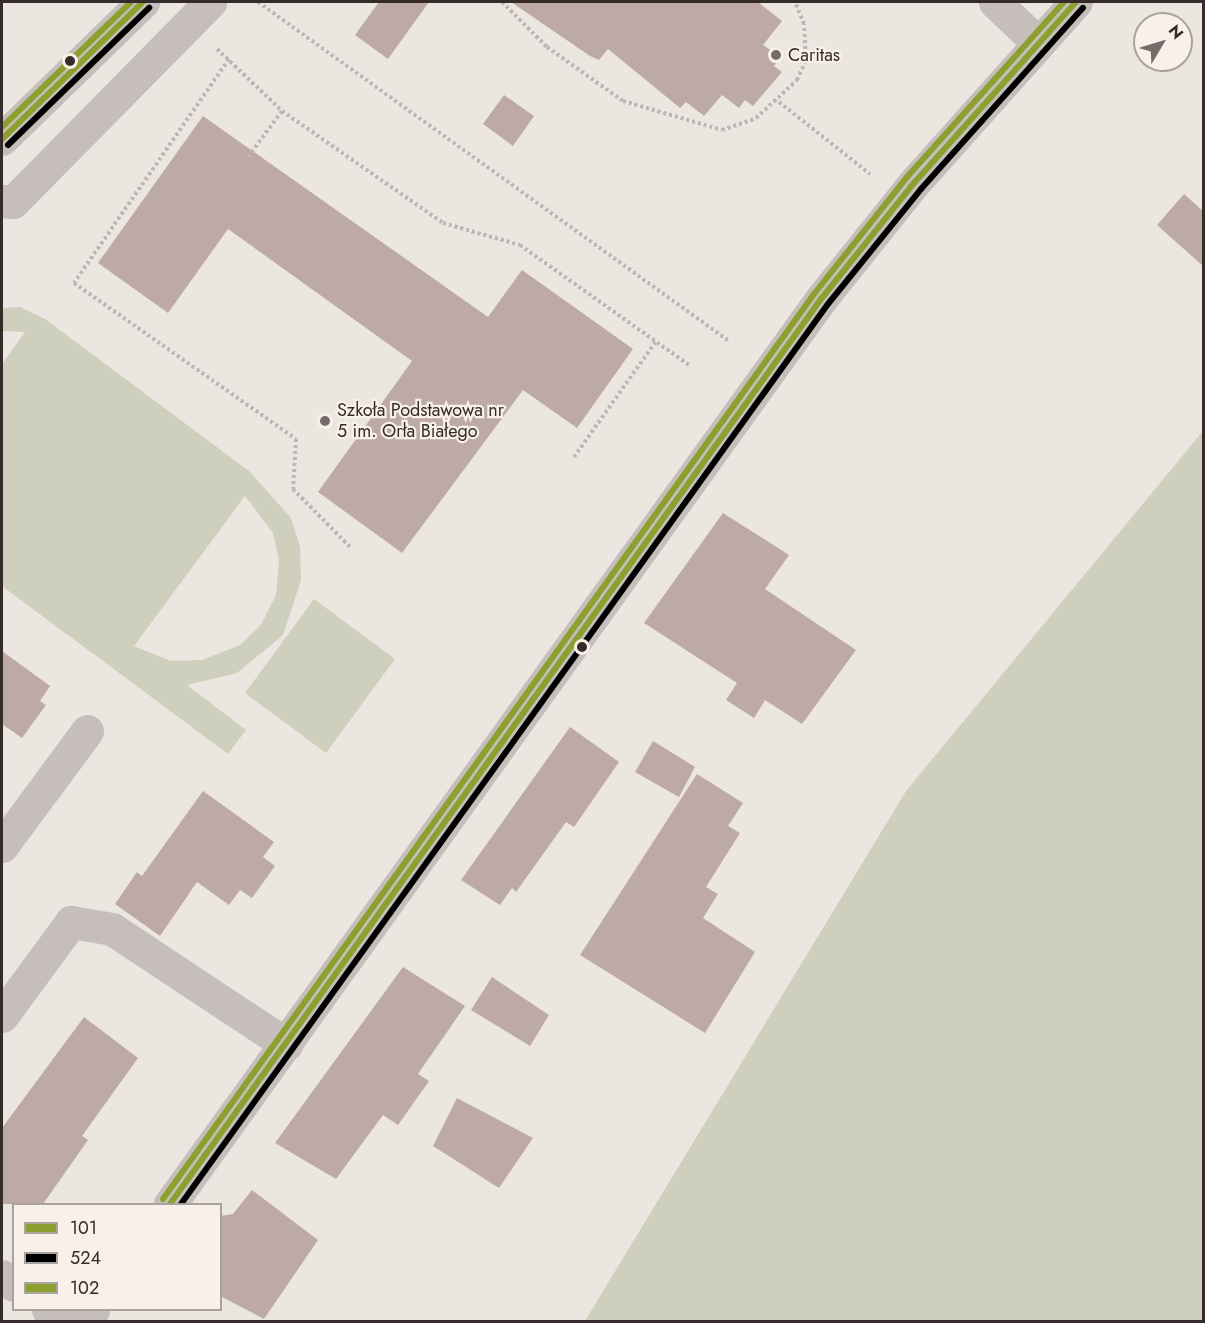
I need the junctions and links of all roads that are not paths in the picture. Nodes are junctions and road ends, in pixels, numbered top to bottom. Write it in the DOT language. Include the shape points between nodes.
graph roads {
  1 [pos="143,2"];
  2 [pos="210,2"];
  3 [pos="994,2"];
  4 [pos="1076,2"];
  5 [pos="1038,43"];
  6 [pos="2,139"];
  7 [pos="2,201"];
  8 [pos="87,731"];
  9 [pos="2,846"];
  10 [pos="2,1016"];
  11 [pos="286,1044"];
  12 [pos="171,1203"];
  13 [pos="49,1311"];
  14 [pos="65,1322"];
  1 -- 6 [label="street"];
  2 -- 7 [label="street" via="13,202"];
  3 -- 5 [label="street"];
  4 -- 5 [label="street"];
  5 -- 11 [label="street" via="821,299"];
  8 -- 9 [label="street"];
  10 -- 11 [label="street" via="70,922 112,929"];
  11 -- 12 [label="street"];
  13 -- 14 [label="street"];
}
